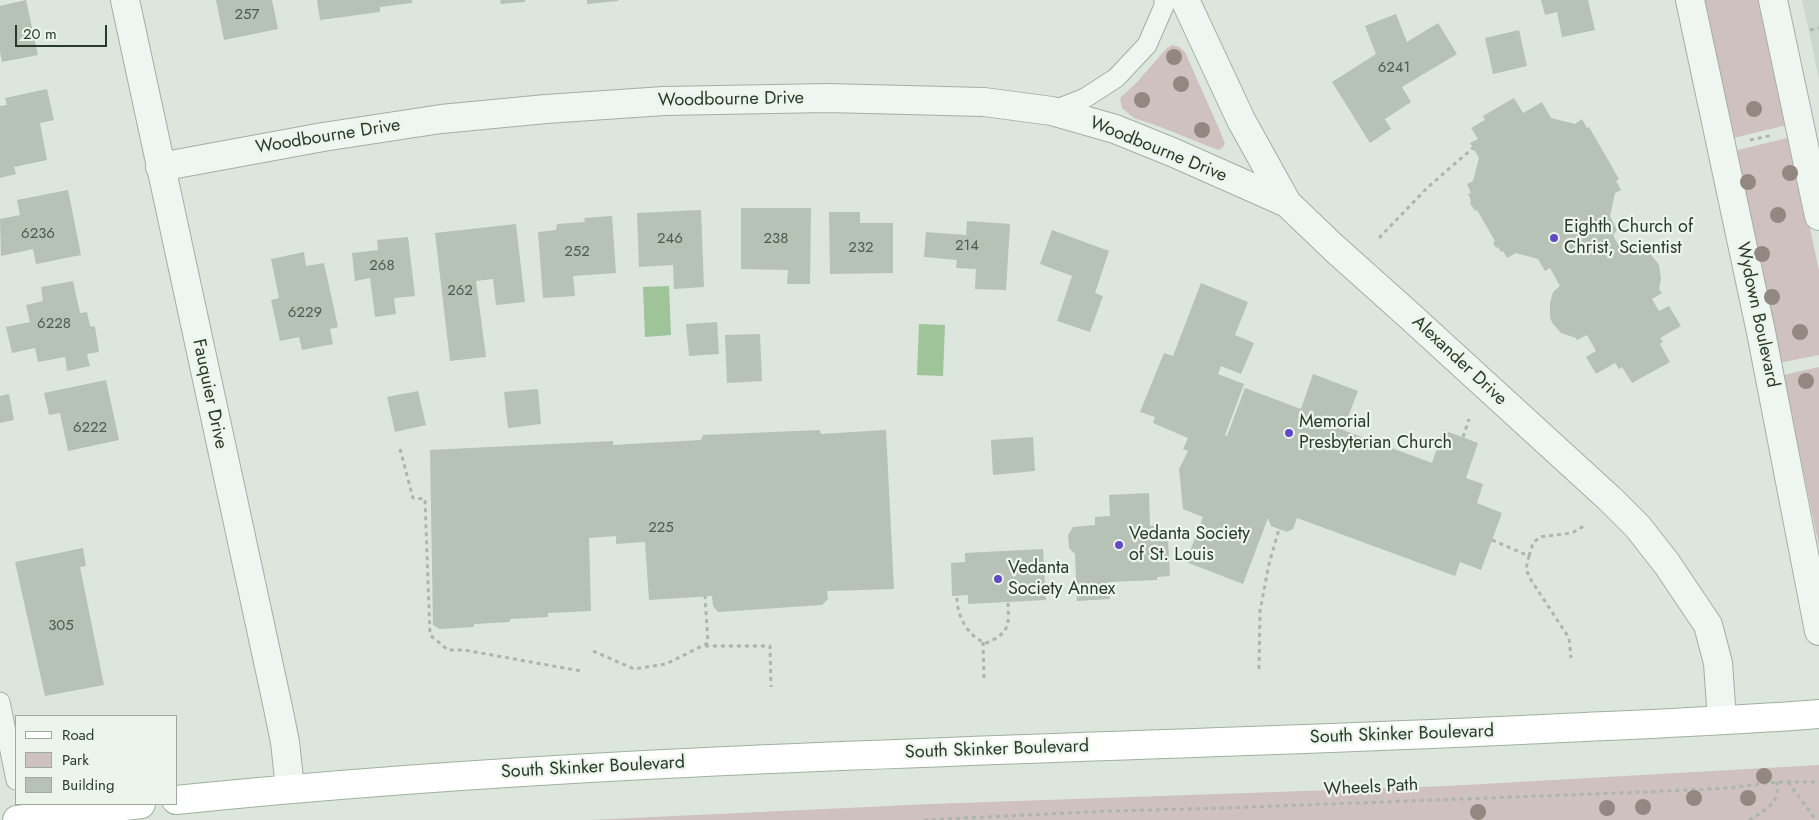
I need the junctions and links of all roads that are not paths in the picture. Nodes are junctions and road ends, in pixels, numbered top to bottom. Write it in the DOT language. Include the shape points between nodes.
graph roads {
  1 [pos="126,0"];
  2 [pos="1164,0"];
  3 [pos="1185,0"];
  4 [pos="1690,0"];
  5 [pos="1773,0"];
  6 [pos="1052,111"];
  7 [pos="160,167"];
  8 [pos="1287,203"];
  9 [pos="1819,216"];
  10 [pos="1819,631"];
  11 [pos="0,702"];
  12 [pos="1819,714"];
  13 [pos="1722,720"];
  14 [pos="15,775"];
  15 [pos="290,788"];
  16 [pos="178,800"];
  17 [pos="129,805"];
  18 [pos="20,814"];
  1 -- 7 [label="street, Fauquier Drive"];
  2 -- 6 [label="lane" via="1147,45 1116,78 1085,98"];
  3 -- 8 [label="street, Alexander Drive" via="1241,120"];
  4 -- 10 [label="street, Wydown Boulevard" via="1761,332"];
  5 -- 9 [label="street"];
  6 -- 7 [label="street, Woodbourne Drive" via="984,102 828,98 664,101 441,119"];
  6 -- 8 [label="street, Woodbourne Drive" via="1115,129"];
  7 -- 15 [label="street, Fauquier Drive" via="277,703"];
  8 -- 13 [label="street, Alexander Drive" via="1638,527 1668,564 1708,625 1718,663"];
  11 -- 14 [label="lane"];
  12 -- 13 [label="main road, South Skinker Boulevard"];
  13 -- 15 [label="main road, South Skinker Boulevard" via="874,755 519,772"];
  15 -- 16 [label="main road, South Skinker Boulevard"];
  17 -- 18 [label="main road"];
}
